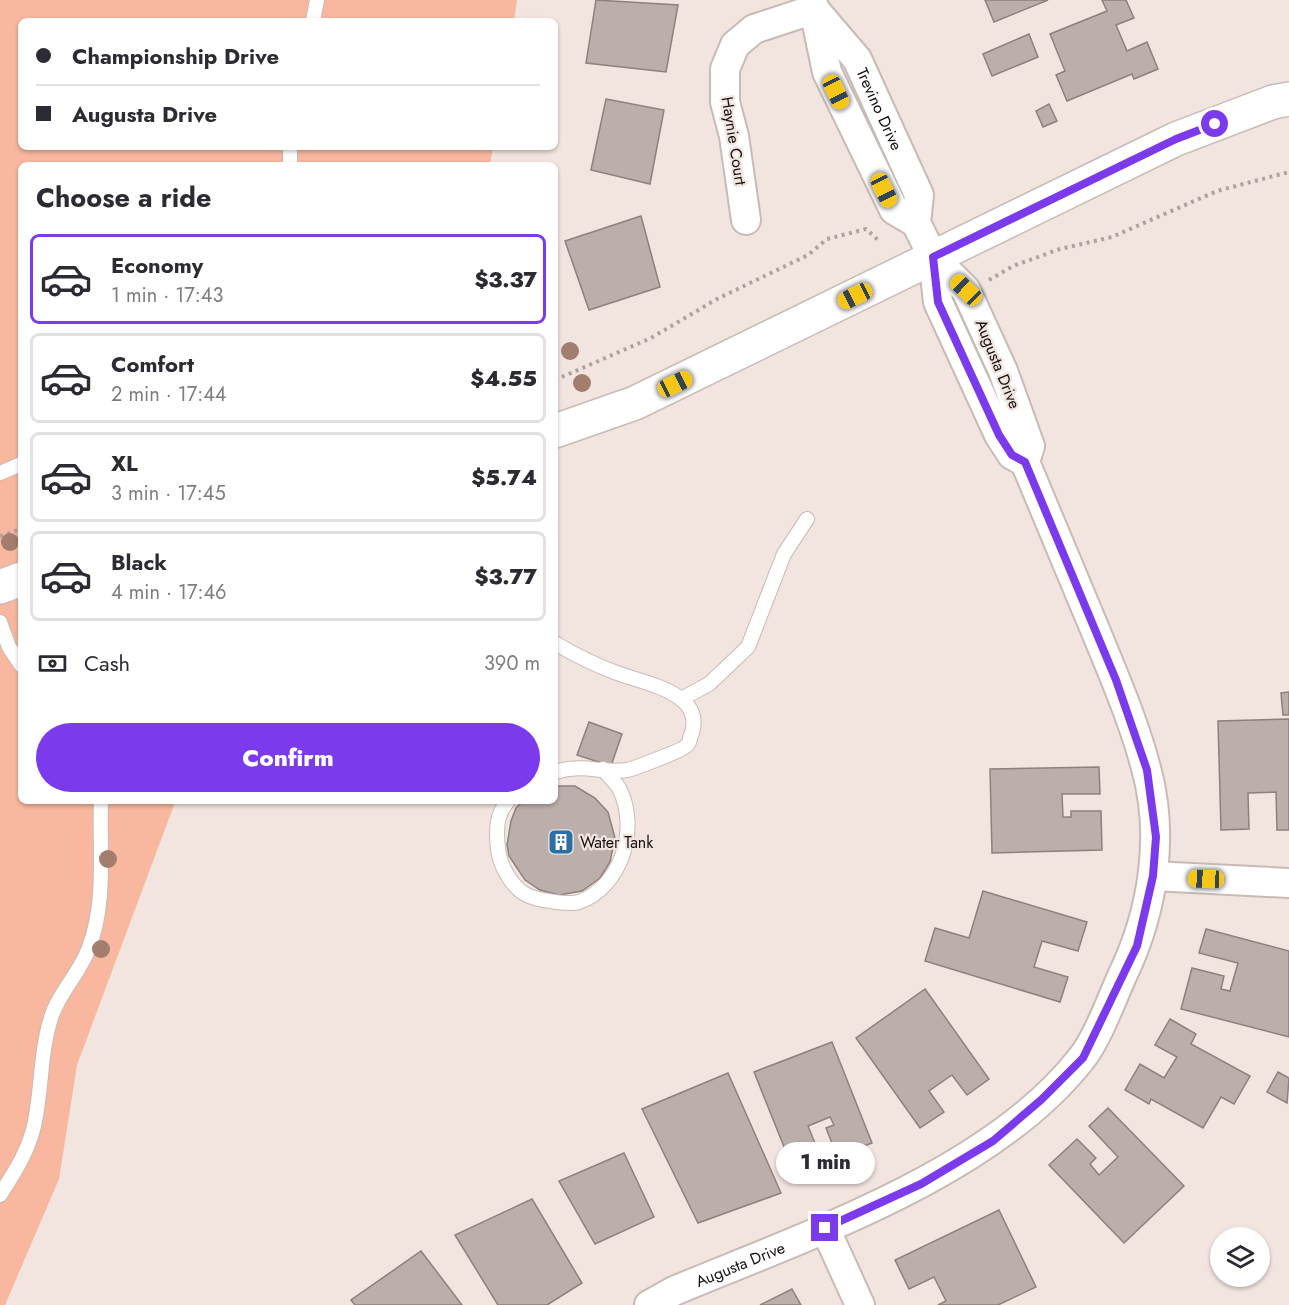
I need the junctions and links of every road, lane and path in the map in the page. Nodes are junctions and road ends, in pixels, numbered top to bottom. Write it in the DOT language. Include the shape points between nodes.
graph roads {
  1 [pos="317,0"];
  2 [pos="813,4"];
  3 [pos="314,18"];
  4 [pos="1289,99"];
  5 [pos="1289,172"];
  6 [pos="746,220"];
  7 [pos="878,240"];
  8 [pos="933,257"];
  9 [pos="988,280"];
  10 [pos="558,379"];
  11 [pos="558,430"];
  12 [pos="18,465"];
  13 [pos="0,473"];
  14 [pos="807,519"];
  15 [pos="18,530"];
  16 [pos="0,536"];
  17 [pos="18,580"];
  18 [pos="0,586"];
  19 [pos="0,622"];
  20 [pos="558,644"];
  21 [pos="18,660"];
  22 [pos="683,698"];
  23 [pos="603,769"];
  24 [pos="558,771"];
  25 [pos="100,804"];
  26 [pos="505,804"];
  27 [pos="1153,876"];
  28 [pos="1289,883"];
  29 [pos="0,1195"];
  30 [pos="825,1228"];
  31 [pos="649,1305"];
  32 [pos="860,1305"];
  1 -- 3 [label="lane"];
  2 -- 6 [label="street, Haynie Court" via="754,29 735,45 725,69 725,102"];
  2 -- 8 [label="street, Trevino Drive" via="827,72 894,210 916,223"];
  4 -- 8 [label="street" via="1176,139"];
  5 -- 9 [label="path" via="1217,191 1112,237 1060,249"];
  7 -- 10 [label="path" via="866,229 827,239 808,255 717,298 651,338"];
  8 -- 11 [label="street" via="634,403"];
  8 -- 27 [label="street, Augusta Drive" via="966,290 1003,371 1030,446 1025,462 1116,680 1147,770 1156,837"];
  12 -- 13 [label="lane"];
  14 -- 22 [label="lane" via="784,554 748,647 709,684"];
  15 -- 16 [label="path"];
  17 -- 18 [label="street"];
  19 -- 21 [label="lane"];
  20 -- 22 [label="lane" via="616,673"];
  22 -- 23 [label="lane" via="693,713 694,730 687,746 676,754 657,757 628,770"];
  23 -- 24 [label="lane" via="574,766"];
  23 -- 26 [label="lane" via="620,789 625,804 625,843 615,875 577,903 552,902 525,894 505,872 497,835"];
  25 -- 29 [label="lane" via="101,888 96,928 84,960 50,1019 34,1126 23,1158"];
  27 -- 28 [label="street"];
  27 -- 30 [label="street, Augusta Drive" via="1137,946 1083,1058 993,1141 921,1184"];
  30 -- 31 [label="street, Augusta Drive"];
  30 -- 32 [label="street"];
}
